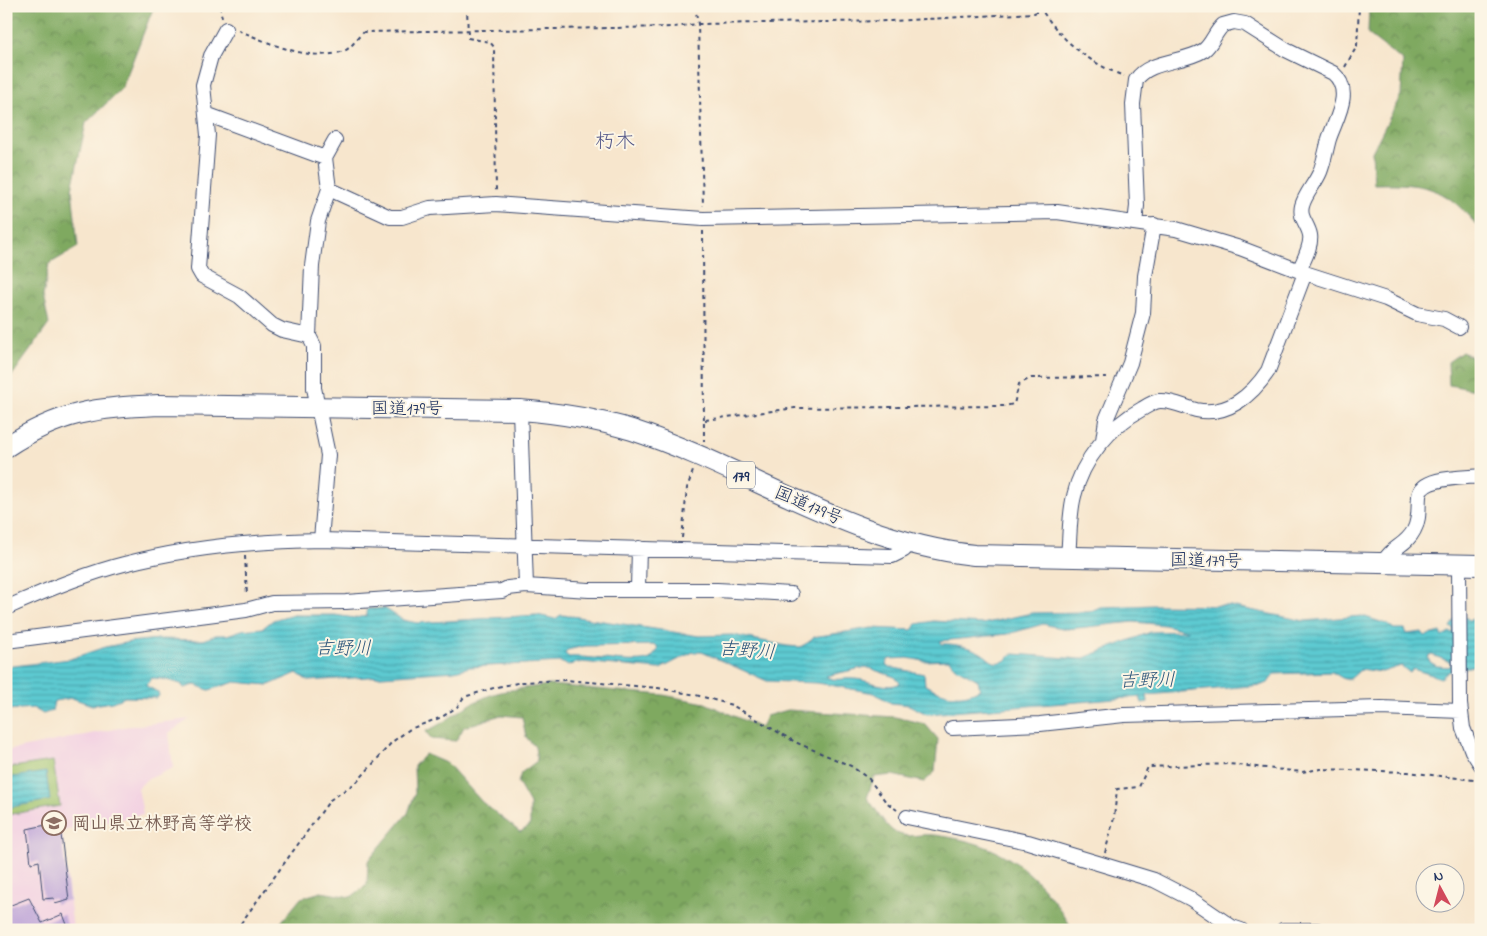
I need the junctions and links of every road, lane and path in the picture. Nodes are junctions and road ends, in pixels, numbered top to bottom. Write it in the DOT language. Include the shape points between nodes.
graph roads {
  1 [pos="467,6"];
  2 [pos="695,6"];
  3 [pos="1039,6"];
  4 [pos="1359,6"];
  5 [pos="1042,10"];
  6 [pos="698,24"];
  7 [pos="226,29"];
  8 [pos="467,29"];
  9 [pos="1339,78"];
  10 [pos="1136,80"];
  11 [pos="206,114"];
  12 [pos="335,140"];
  13 [pos="325,158"];
  14 [pos="329,189"];
  15 [pos="496,204"];
  16 [pos="703,219"];
  17 [pos="1135,223"];
  18 [pos="1154,225"];
  19 [pos="1302,272"];
  20 [pos="1459,327"];
  21 [pos="309,336"];
  22 [pos="1124,379"];
  23 [pos="318,408"];
  24 [pos="520,410"];
  25 [pos="705,420"];
  26 [pos="1103,440"];
  27 [pos="6,447"];
  28 [pos="699,456"];
  29 [pos="1481,476"];
  30 [pos="321,540"];
  31 [pos="245,543"];
  32 [pos="910,543"];
  33 [pos="525,545"];
  34 [pos="639,548"];
  35 [pos="681,550"];
  36 [pos="1068,557"];
  37 [pos="1383,563"];
  38 [pos="1459,564"];
  39 [pos="1481,565"];
  40 [pos="526,586"];
  41 [pos="638,588"];
  42 [pos="791,594"];
  43 [pos="6,608"];
  44 [pos="250,608"];
  45 [pos="6,641"];
  46 [pos="1461,707"];
  47 [pos="952,728"];
  48 [pos="1481,765"];
  49 [pos="1481,780"];
  50 [pos="907,817"];
  51 [pos="1102,865"];
  52 [pos="1290,929"];
  53 [pos="236,930"];
  54 [pos="1241,930"];
  55 [pos="1283,930"];
  56 [pos="1317,930"];
  1 -- 8 [label="path"];
  2 -- 6 [label="path"];
  3 -- 5 [label="path"];
  4 -- 9 [label="path" via="1357,46"];
  5 -- 6 [label="path" via="891,21"];
  5 -- 10 [label="path" via="1065,40 1090,61"];
  6 -- 8 [label="path"];
  6 -- 16 [label="path"];
  7 -- 8 [label="path" via="232,28 269,44 299,52 324,54 345,51 364,32"];
  7 -- 11 [label="street" via="205,72"];
  8 -- 15 [label="path" via="468,38 490,42 494,47"];
  9 -- 10 [label="street" via="1245,24 1234,22 1217,30 1206,48 1197,54 1147,70"];
  9 -- 19 [label="street" via="1344,88 1339,118 1320,172 1302,207 1302,217 1310,236"];
  10 -- 17 [label="street"];
  11 -- 13 [label="street"];
  11 -- 21 [label="street" via="208,135 198,269 202,276 251,304 272,325"];
  12 -- 13 [label="street"];
  13 -- 14 [label="street"];
  14 -- 15 [label="street" via="390,217 402,217 430,208"];
  14 -- 21 [label="street" via="318,221"];
  15 -- 16 [label="street"];
  16 -- 17 [label="street" via="1057,212"];
  16 -- 25 [label="path"];
  17 -- 18 [label="street"];
  18 -- 19 [label="street" via="1240,248"];
  18 -- 22 [label="street" via="1142,313"];
  19 -- 20 [label="street" via="1386,299 1417,314 1444,319"];
  19 -- 26 [label="street" via="1268,371 1258,386 1228,408 1217,412 1157,401 1121,421"];
  21 -- 23 [label="street" via="314,346 314,388"];
  22 -- 25 [label="path" via="1102,376 1031,378 1019,384 1014,404 1004,406 795,408"];
  22 -- 26 [label="street" via="1106,420"];
  23 -- 24 [label="highway, 国道179号 / 179"];
  23 -- 27 [label="highway, 国道179号 / 179" via="159,405 88,411 54,420"];
  23 -- 30 [label="street" via="328,455"];
  24 -- 28 [label="highway, 国道179号 / 179" via="558,413 615,426"];
  24 -- 33 [label="street"];
  25 -- 28 [label="path"];
  26 -- 36 [label="street" via="1084,468 1074,496"];
  28 -- 32 [label="highway, 国道179号 / 179" via="828,515"];
  28 -- 35 [label="path" via="687,488"];
  29 -- 37 [label="street" via="1430,482 1421,487 1415,530 1406,542 1388,553"];
  30 -- 31 [label="street"];
  30 -- 33 [label="street"];
  31 -- 43 [label="street" via="124,564"];
  31 -- 44 [label="path"];
  32 -- 35 [label="street" via="892,556"];
  32 -- 36 [label="highway, 国道179号 / 179" via="938,551 974,555"];
  33 -- 34 [label="street"];
  33 -- 40 [label="street"];
  34 -- 35 [label="street"];
  34 -- 41 [label="street"];
  36 -- 37 [label="highway, 国道179号 / 179"];
  37 -- 38 [label="highway, 国道179号 / 179"];
  38 -- 39 [label="highway, 国道179号 / 179"];
  38 -- 46 [label="street"];
  40 -- 41 [label="street" via="589,590"];
  40 -- 44 [label="street" via="502,592 346,602 272,603"];
  41 -- 42 [label="street"];
  44 -- 45 [label="street"];
  46 -- 47 [label="street" via="1124,716"];
  46 -- 48 [label="street" via="1463,728"];
  49 -- 51 [label="path" via="1408,772 1321,769 1302,772 1210,764 1148,766 1139,787 1117,789 1114,818"];
  50 -- 51 [label="street" via="1028,842"];
  50 -- 53 [label="path" via="886,802 869,779 851,766 795,742 732,705 658,688 566,680 523,682 464,697 457,707 442,717 410,729 392,742 357,782 324,807"];
  51 -- 54 [label="street" via="1172,888 1215,918"];
  52 -- 55 [label="street"];
  52 -- 56 [label="street"];
}
